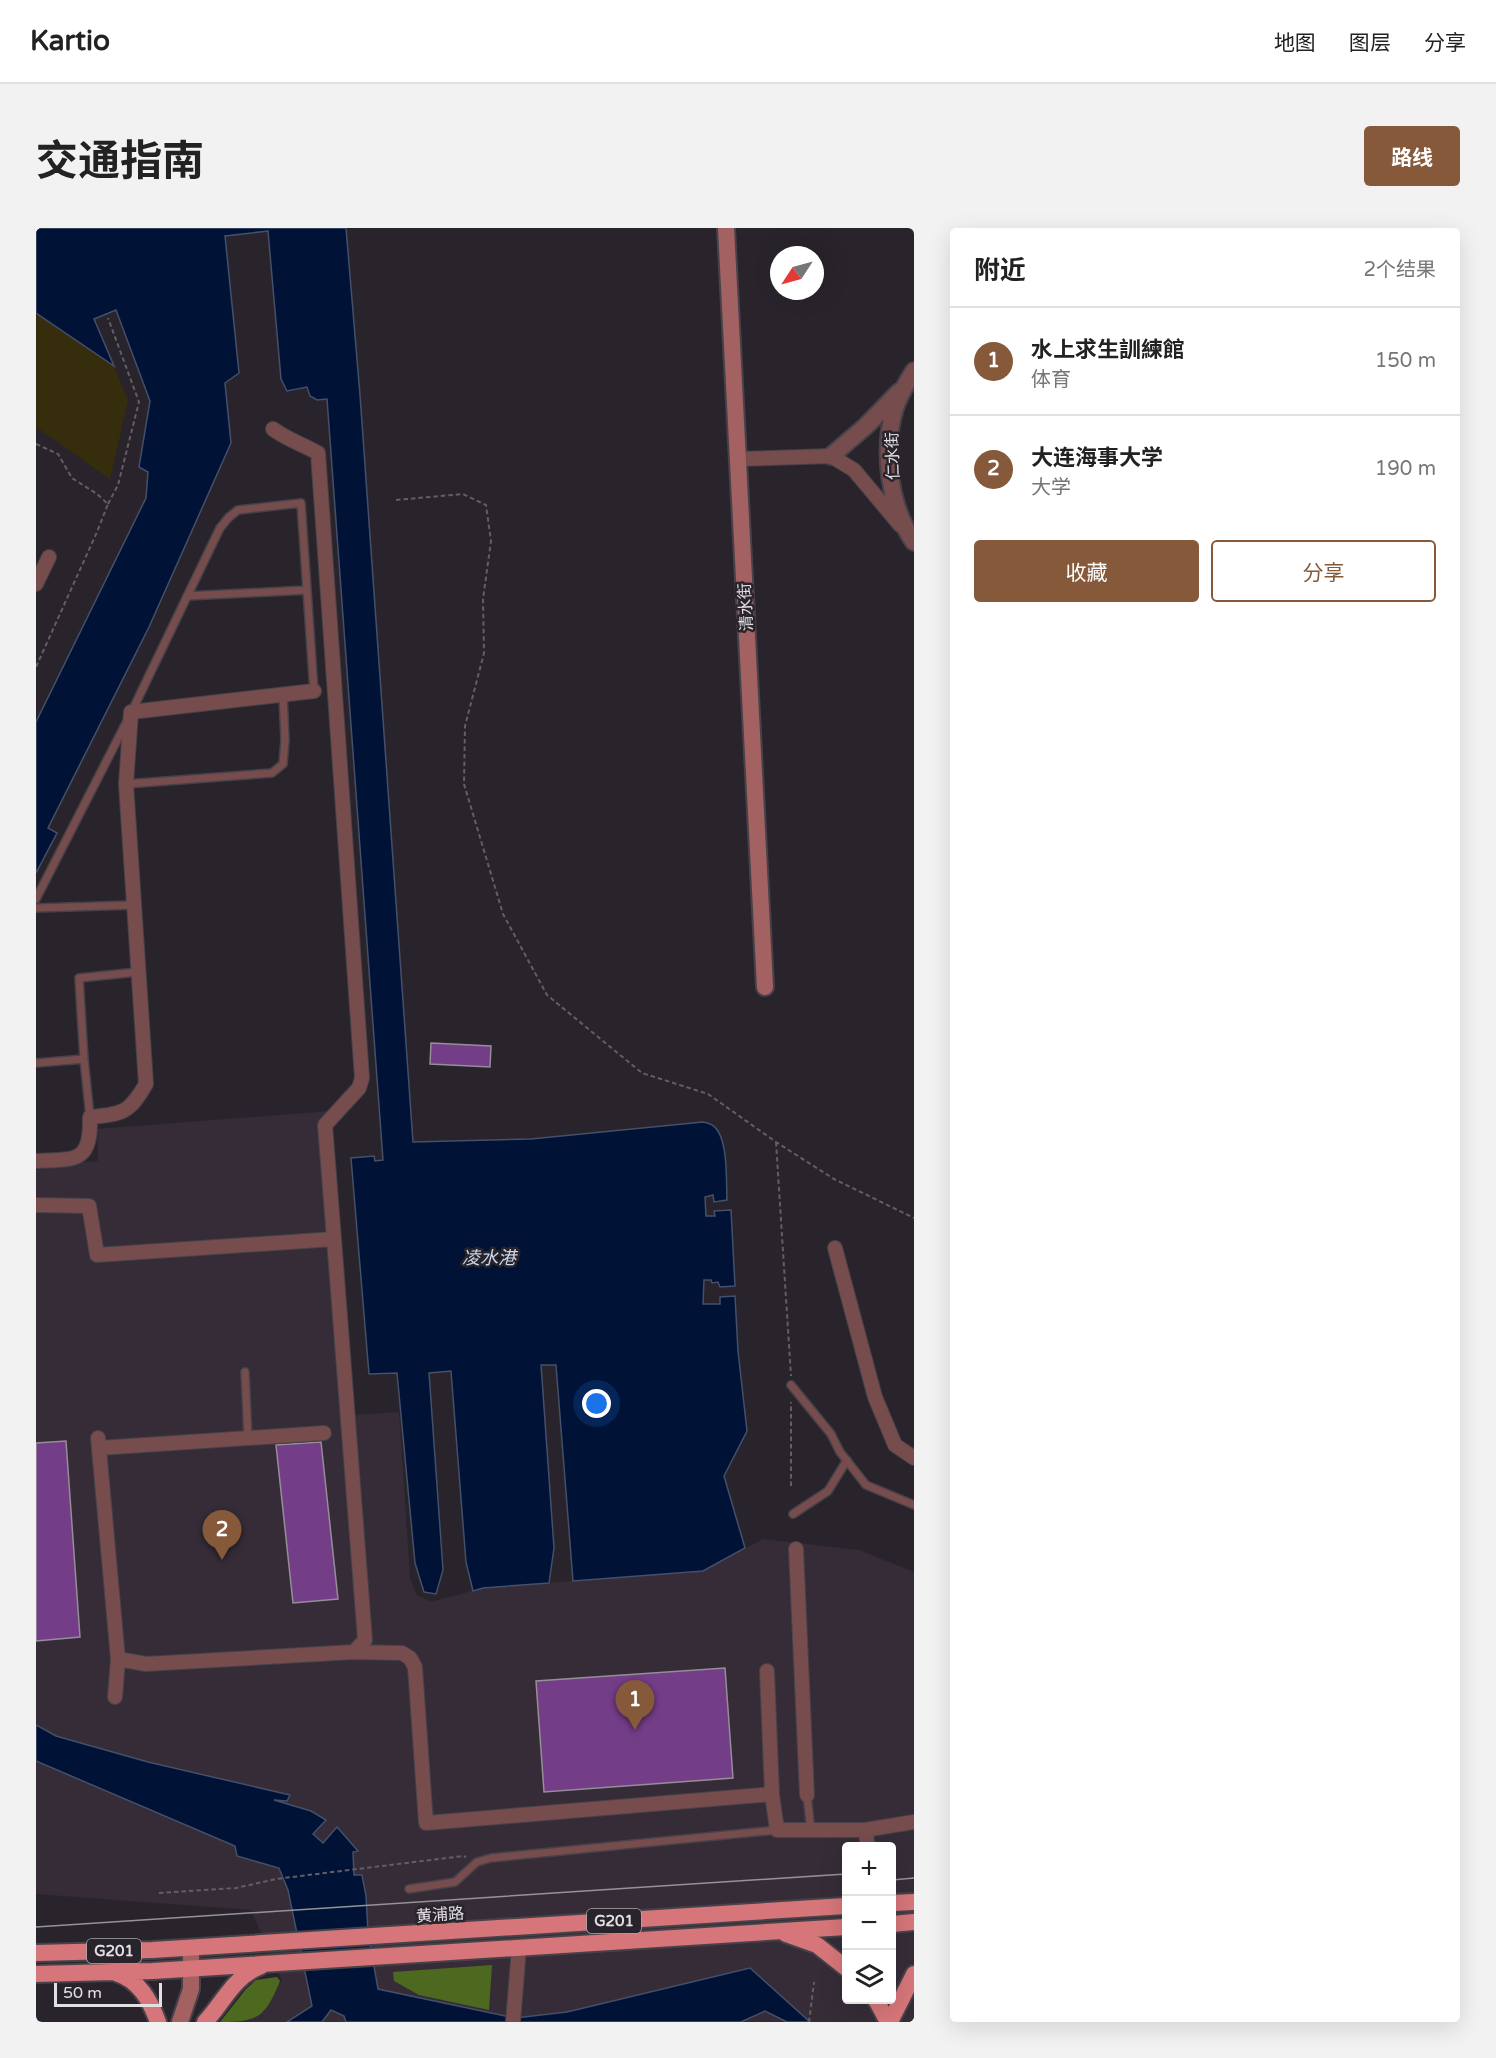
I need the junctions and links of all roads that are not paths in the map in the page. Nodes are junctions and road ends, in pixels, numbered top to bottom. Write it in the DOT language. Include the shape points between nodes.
graph roads {
  1 [pos="726,228"];
  2 [pos="911,375"];
  3 [pos="273,429"];
  4 [pos="831,456"];
  5 [pos="738,459"];
  6 [pos="912,539"];
  7 [pos="49,557"];
  8 [pos="36,584"];
  9 [pos="307,590"];
  10 [pos="187,596"];
  11 [pos="314,691"];
  12 [pos="283,694"];
  13 [pos="131,712"];
  14 [pos="126,784"];
  15 [pos="36,899"];
  16 [pos="134,905"];
  17 [pos="36,908"];
  18 [pos="138,972"];
  19 [pos="765,987"];
  20 [pos="84,1059"];
  21 [pos="36,1063"];
  22 [pos="90,1118"];
  23 [pos="36,1161"];
  24 [pos="36,1205"];
  25 [pos="334,1239"];
  26 [pos="835,1248"];
  27 [pos="245,1372"];
  28 [pos="791,1385"];
  29 [pos="324,1433"];
  30 [pos="248,1438"];
  31 [pos="914,1458"];
  32 [pos="847,1460"];
  33 [pos="914,1505"];
  34 [pos="793,1514"];
  35 [pos="796,1549"];
  36 [pos="354,1652"];
  37 [pos="118,1659"];
  38 [pos="767,1671"];
  39 [pos="115,1696"];
  40 [pos="772,1794"];
  41 [pos="807,1795"];
  42 [pos="914,1822"];
  43 [pos="777,1830"];
  44 [pos="865,1830"];
  45 [pos="811,1831"];
  46 [pos="867,1842"];
  47 [pos="409,1889"];
  48 [pos="914,1902"];
  49 [pos="896,1903"];
  50 [pos="842,1906"];
  51 [pos="914,1922"];
  52 [pos="896,1924"];
  53 [pos="842,1927"];
  54 [pos="777,1931"];
  55 [pos="191,1948"];
  56 [pos="519,1948"];
  57 [pos="36,1953"];
  58 [pos="272,1964"];
  59 [pos="842,1965"];
  60 [pos="192,1969"];
  61 [pos="112,1972"];
  62 [pos="36,1974"];
  63 [pos="914,1974"];
  64 [pos="878,2004"];
  65 [pos="887,2004"];
  66 [pos="158,2022"];
  67 [pos="180,2022"];
  68 [pos="205,2022"];
  69 [pos="513,2022"];
  70 [pos="889,2022"];
  1 -- 5 [label="main road, 清水街"];
  2 -- 4 [label="street" via="866,426"];
  2 -- 6 [label="street, 仁水街" via="895,407 889,454 896,502"];
  3 -- 25 [label="street" via="289,441 318,453 319,465 362,1078 359,1088 325,1125"];
  4 -- 5 [label="street"];
  4 -- 6 [label="street" via="854,470"];
  5 -- 19 [label="main road, 清水街"];
  7 -- 8 [label="street"];
  9 -- 10 [label="lane"];
  9 -- 10 [label="lane" via="301,503 238,510 229,517"];
  9 -- 11 [label="lane"];
  10 -- 13 [label="lane"];
  11 -- 12 [label="street"];
  12 -- 13 [label="street"];
  12 -- 14 [label="lane" via="282,764 272,773"];
  13 -- 14 [label="street"];
  13 -- 15 [label="lane"];
  14 -- 16 [label="street"];
  16 -- 17 [label="lane"];
  16 -- 18 [label="street"];
  18 -- 20 [label="lane" via="79,978"];
  18 -- 22 [label="street" via="146,1084 133,1105 114,1115"];
  20 -- 21 [label="lane"];
  20 -- 22 [label="lane"];
  22 -- 23 [label="street" via="91,1138 83,1154 75,1159"];
  24 -- 25 [label="street" via="88,1206 97,1255"];
  25 -- 36 [label="street" via="365,1640"];
  26 -- 31 [label="street" via="875,1397 895,1445"];
  27 -- 30 [label="lane"];
  28 -- 32 [label="lane"];
  29 -- 30 [label="street"];
  30 -- 37 [label="street" via="99,1443"];
  32 -- 33 [label="lane" via="866,1485"];
  32 -- 34 [label="lane" via="828,1491"];
  35 -- 41 [label="street"];
  36 -- 37 [label="street" via="146,1664"];
  36 -- 40 [label="street" via="402,1653 415,1667 426,1823"];
  37 -- 39 [label="street"];
  38 -- 40 [label="street"];
  40 -- 43 [label="street"];
  41 -- 45 [label="lane"];
  42 -- 44 [label="street"];
  43 -- 45 [label="street"];
  43 -- 47 [label="lane" via="491,1858 477,1862 455,1882"];
  44 -- 45 [label="street"];
  44 -- 46 [label="street"];
  48 -- 49 [label="highway"];
  50 -- 55 [label="highway, 黄浦路 / G201"];
  51 -- 52 [label="highway"];
  53 -- 54 [label="highway, G201"];
  54 -- 56 [label="highway, G201"];
  54 -- 59 [label="highway" via="817,1945"];
  55 -- 57 [label="highway, 黄浦路 / G201"];
  55 -- 60 [label="main road"];
  56 -- 58 [label="highway, G201"];
  56 -- 69 [label="street"];
  58 -- 60 [label="highway, G201"];
  58 -- 68 [label="highway" via="241,1976"];
  60 -- 61 [label="highway, G201"];
  60 -- 67 [label="main road" via="191,1989"];
  61 -- 62 [label="highway, G201"];
  61 -- 66 [label="highway" via="136,1984 146,1995"];
  63 -- 70 [label="highway"];
  64 -- 70 [label="highway"];
  65 -- 70 [label="street"];
}
